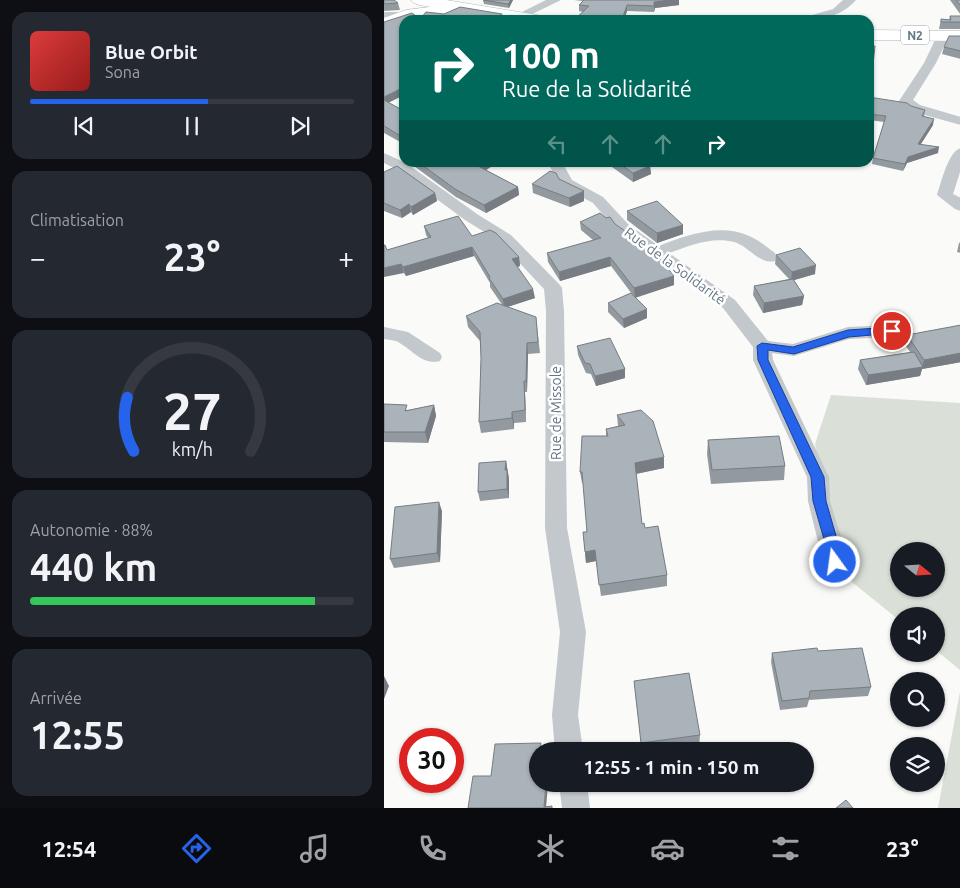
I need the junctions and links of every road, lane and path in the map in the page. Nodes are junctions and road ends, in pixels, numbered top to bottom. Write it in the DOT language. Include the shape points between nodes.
graph roads {
  1 [pos="419,0"];
  2 [pos="555,0"];
  3 [pos="850,0"];
  4 [pos="461,8"];
  5 [pos="399,15"];
  6 [pos="406,15"];
  7 [pos="505,15"];
  8 [pos="522,15"];
  9 [pos="823,15"];
  10 [pos="384,16"];
  11 [pos="399,18"];
  12 [pos="384,23"];
  13 [pos="874,35"];
  14 [pos="943,36"];
  15 [pos="960,36"];
  16 [pos="960,121"];
  17 [pos="960,152"];
  18 [pos="384,157"];
  19 [pos="399,165"];
  20 [pos="402,167"];
  21 [pos="557,167"];
  22 [pos="960,206"];
  23 [pos="656,253"];
  24 [pos="769,257"];
  25 [pos="892,331"];
  26 [pos="384,333"];
  27 [pos="762,346"];
  28 [pos="433,357"];
  29 [pos="835,562"];
  30 [pos="568,742"];
  31 [pos="574,792"];
  32 [pos="576,808"];
  1 -- 4 [label="main road"];
  2 -- 8 [label="street"];
  3 -- 9 [label="street" via="837,11"];
  4 -- 6 [label="main road"];
  4 -- 7 [label="main road"];
  5 -- 10 [label="street"];
  11 -- 12 [label="main road"];
  13 -- 14 [label="main road, N2"];
  14 -- 15 [label="main road, N2"];
  14 -- 16 [label="street" via="906,100 915,108"];
  17 -- 22 [label="street" via="945,195"];
  18 -- 19 [label="street, Rue de Missole"];
  20 -- 30 [label="street, Rue de Missole" via="505,238 553,288 556,311 556,528 573,632 565,715"];
  21 -- 23 [label="street, Rue de la Solidarité" via="566,183 598,200 622,228"];
  23 -- 24 [label="street" via="699,238 724,235 741,238"];
  23 -- 27 [label="street, Rue de la Solidarité" via="729,304"];
  25 -- 27 [label="street" via="848,333 794,350"];
  26 -- 28 [label="street" via="400,336"];
  27 -- 29 [label="street" via="763,360 818,477 819,501"];
  31 -- 32 [label="street"];
}
